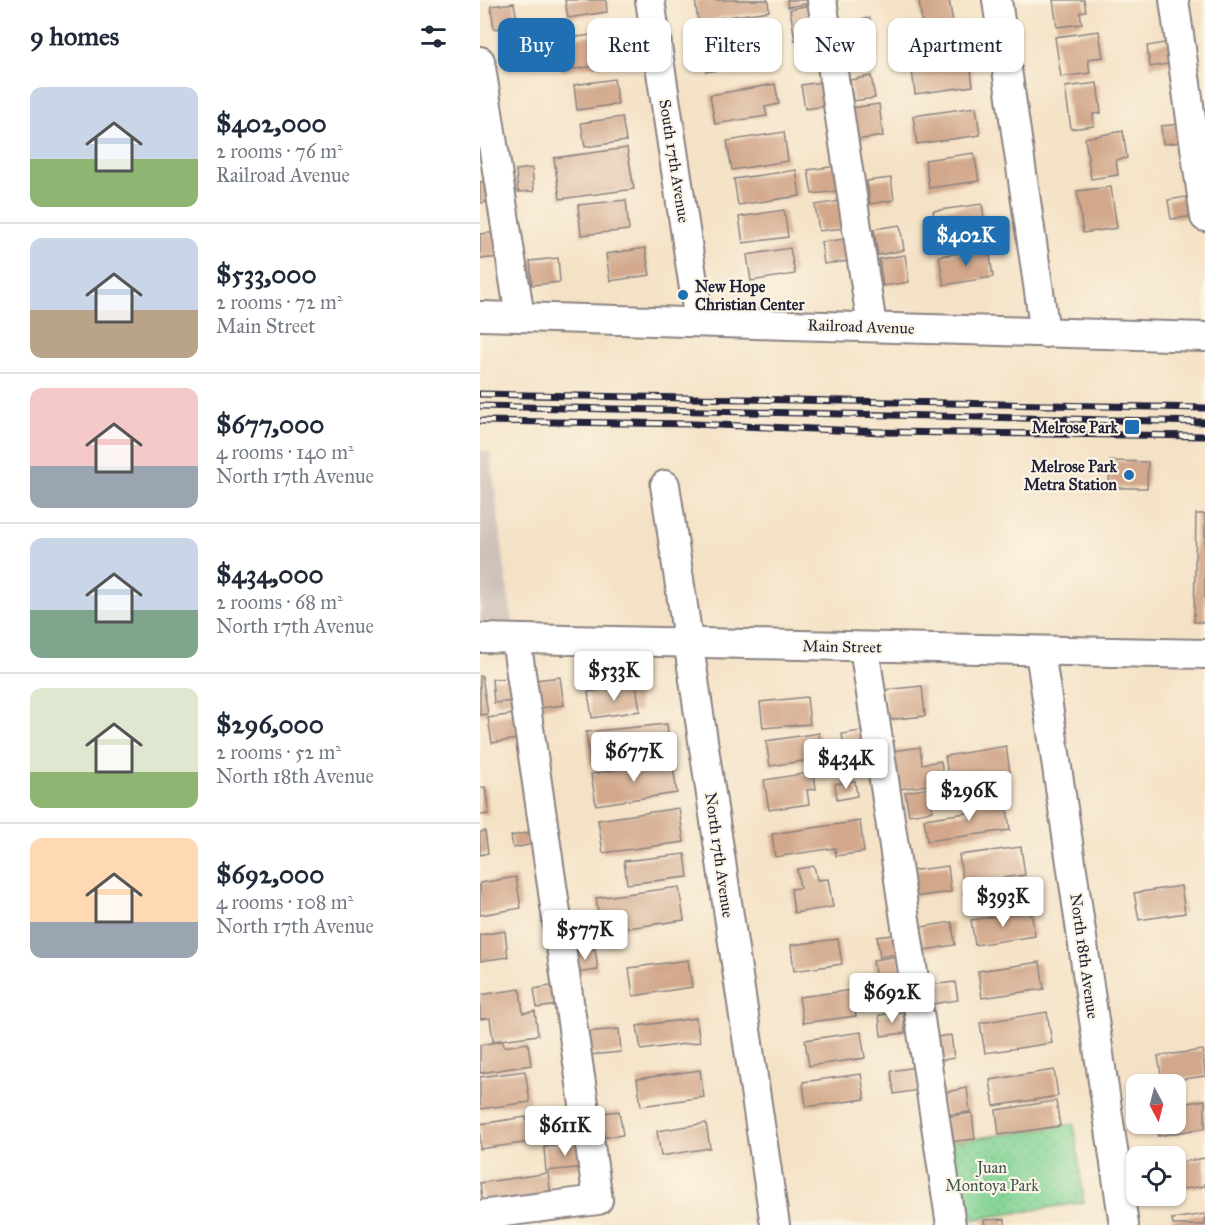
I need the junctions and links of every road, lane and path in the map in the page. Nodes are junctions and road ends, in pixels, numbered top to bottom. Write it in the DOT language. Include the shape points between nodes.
graph roads {
  1 [pos="650,0"];
  2 [pos="822,0"];
  3 [pos="997,0"];
  4 [pos="1174,0"];
  5 [pos="480,61"];
  6 [pos="1205,217"];
  7 [pos="480,316"];
  8 [pos="520,317"];
  9 [pos="699,321"];
  10 [pos="872,326"];
  11 [pos="1045,333"];
  12 [pos="1205,337"];
  13 [pos="665,485"];
  14 [pos="480,638"];
  15 [pos="516,639"];
  16 [pos="689,643"];
  17 [pos="864,647"];
  18 [pos="1040,651"];
  19 [pos="1205,654"];
  20 [pos="480,1215"];
  21 [pos="775,1225"];
  22 [pos="951,1225"];
  23 [pos="1124,1225"];
  1 -- 9 [label="street, South 17th Avenue"];
  2 -- 10 [label="street"];
  3 -- 11 [label="street"];
  4 -- 6 [label="street"];
  5 -- 8 [label="street"];
  7 -- 8 [label="street, Railroad Avenue"];
  8 -- 9 [label="street, Railroad Avenue"];
  9 -- 10 [label="street, Railroad Avenue"];
  10 -- 11 [label="street, Railroad Avenue"];
  11 -- 12 [label="street, Railroad Avenue"];
  13 -- 16 [label="street, North 17th Avenue"];
  14 -- 15 [label="street, Main Street"];
  15 -- 16 [label="street, Main Street"];
  15 -- 20 [label="street" via="598,1200"];
  16 -- 17 [label="street, Main Street"];
  16 -- 21 [label="street, North 17th Avenue"];
  17 -- 18 [label="street, Main Street"];
  17 -- 22 [label="street"];
  18 -- 19 [label="street, Main Street"];
  18 -- 23 [label="street, North 18th Avenue"];
}
